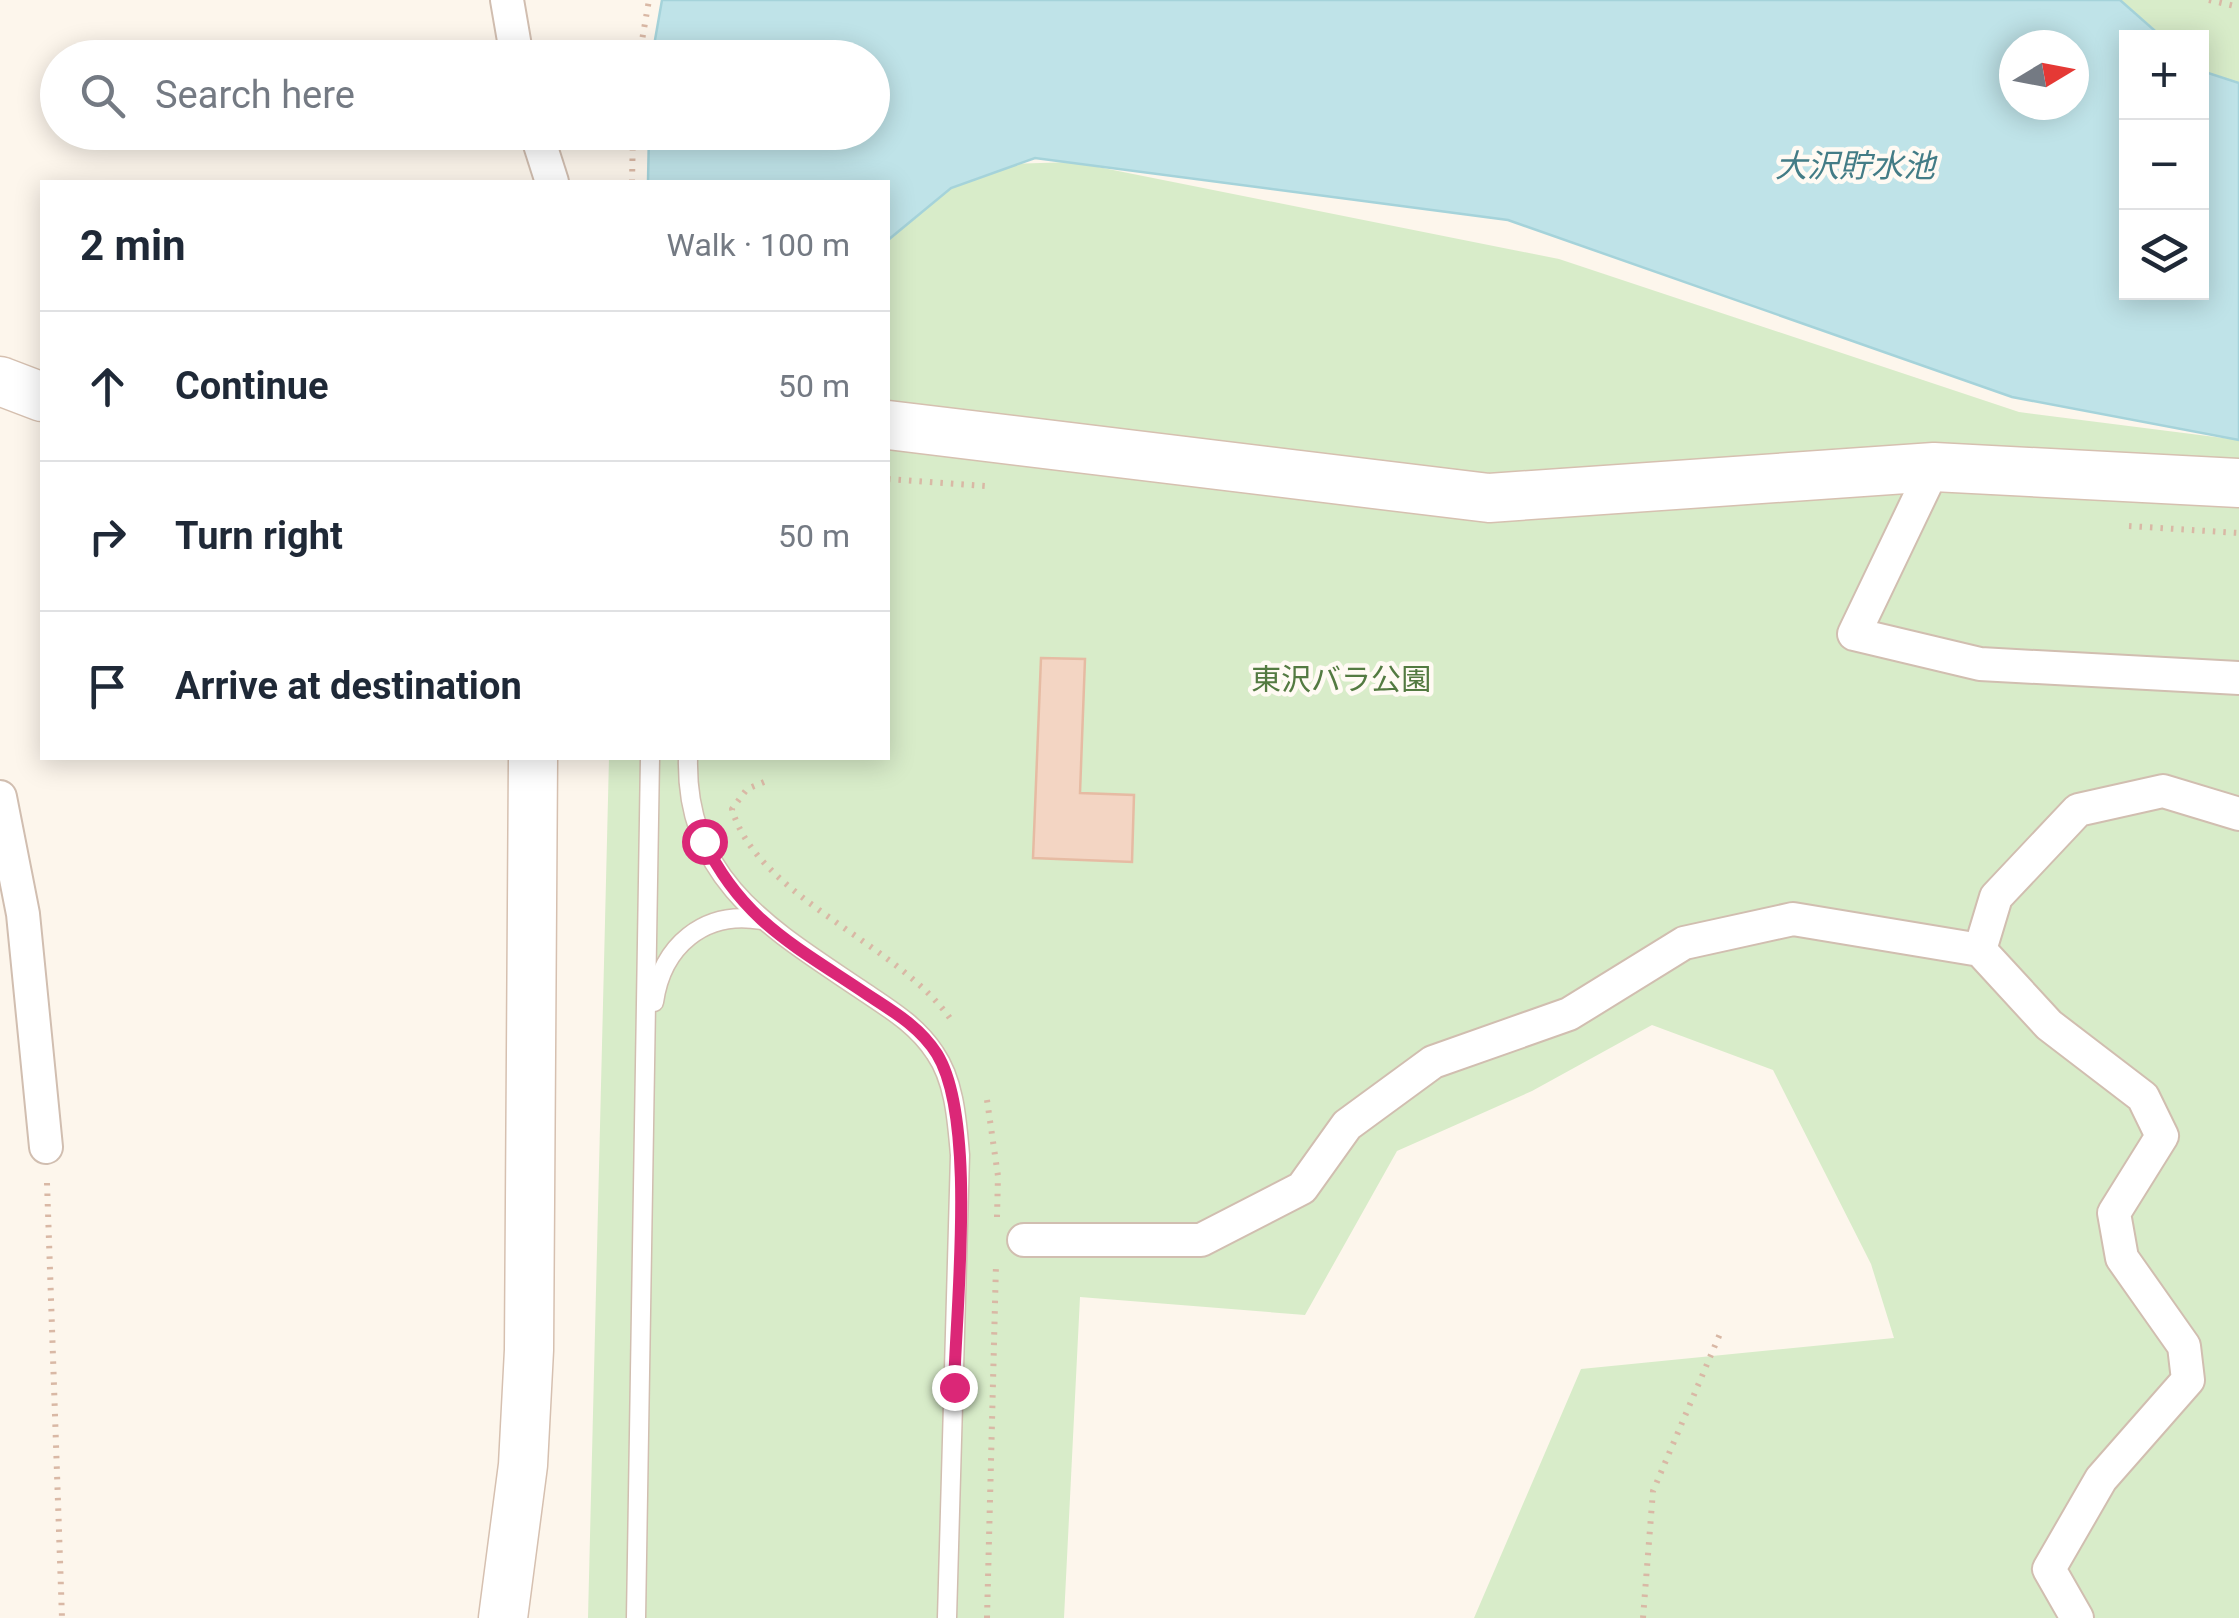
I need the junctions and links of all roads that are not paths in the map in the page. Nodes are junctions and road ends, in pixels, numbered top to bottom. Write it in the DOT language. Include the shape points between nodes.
graph roads {
  1 [pos="506,0"];
  2 [pos="514,40"];
  3 [pos="542,150"];
  4 [pos="551,180"];
  5 [pos="0,381"];
  6 [pos="40,395"];
  7 [pos="890,425"];
  8 [pos="1934,466"];
  9 [pos="2239,483"];
  10 [pos="2239,678"];
  11 [pos="533,760"];
  12 [pos="650,760"];
  13 [pos="688,760"];
  14 [pos="0,797"];
  15 [pos="2239,814"];
  16 [pos="762,920"];
  17 [pos="1980,950"];
  18 [pos="646,1052"];
  19 [pos="46,1147"];
  20 [pos="1024,1240"];
  21 [pos="503,1618"];
  22 [pos="636,1618"];
  23 [pos="947,1618"];
  24 [pos="2076,1618"];
  1 -- 2 [label="street"];
  3 -- 4 [label="street"];
  5 -- 6 [label="street"];
  7 -- 8 [label="street" via="1489,498"];
  8 -- 9 [label="street"];
  8 -- 10 [label="street" via="1854,634 1980,664"];
  11 -- 21 [label="street" via="529,1350 523,1466"];
  12 -- 18 [label="lane"];
  13 -- 16 [label="lane" via="692,809 704,841 740,903"];
  14 -- 19 [label="street" via="23,914"];
  15 -- 17 [label="street" via="2163,791 2078,810 1996,898"];
  16 -- 18 [label="lane" via="722,919 684,938 668,956"];
  16 -- 23 [label="lane" via="912,1025 938,1056 956,1106"];
  17 -- 20 [label="street" via="1793,919 1684,944 1569,1014 1433,1062 1347,1125 1302,1188 1201,1240"];
  17 -- 24 [label="street" via="2050,1025 2143,1097 2162,1136 2114,1214 2122,1258 2184,1346 2188,1380 2101,1479 2050,1569"];
  18 -- 22 [label="lane"];
}
